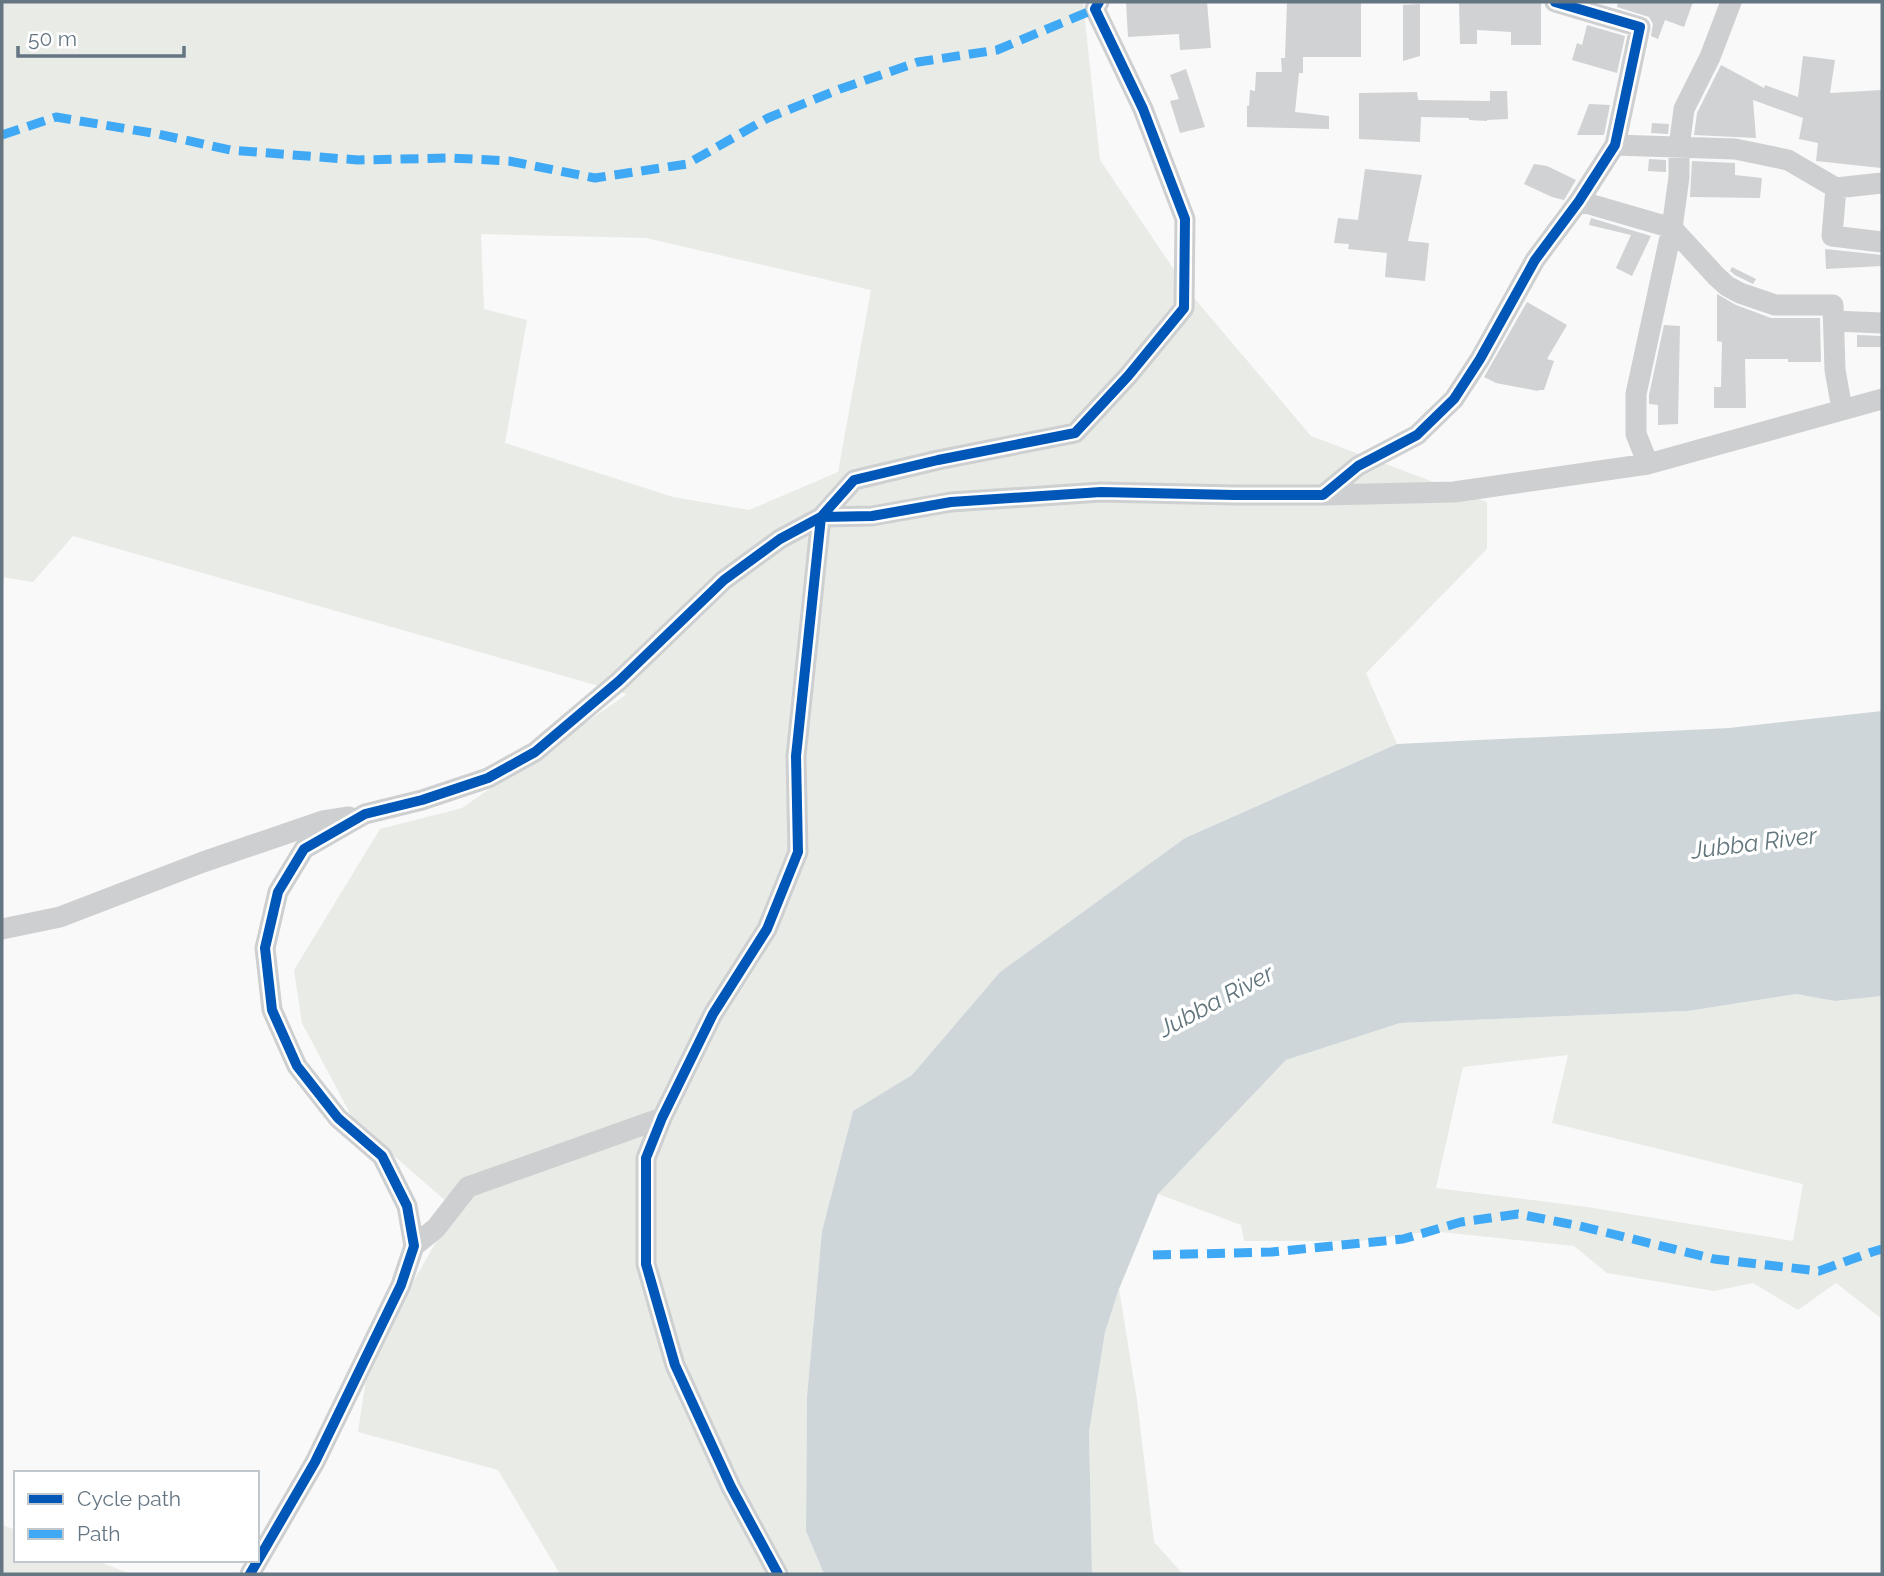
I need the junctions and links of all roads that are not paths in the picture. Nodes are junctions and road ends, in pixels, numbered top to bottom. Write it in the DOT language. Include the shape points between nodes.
graph roads {
  1 [pos="1099,2"];
  2 [pos="1555,2"];
  3 [pos="1731,2"];
  4 [pos="1615,145"];
  5 [pos="1679,147"];
  6 [pos="1882,183"];
  7 [pos="1836,188"];
  8 [pos="1579,201"];
  9 [pos="1672,228"];
  10 [pos="1882,242"];
  11 [pos="1833,321"];
  12 [pos="1882,323"];
  13 [pos="1882,398"];
  14 [pos="1842,409"];
  15 [pos="1648,464"];
  16 [pos="1323,495"];
  17 [pos="821,517"];
  18 [pos="365,814"];
  19 [pos="2,929"];
  20 [pos="662,1118"];
  21 [pos="414,1246"];
  22 [pos="259,1559"];
  23 [pos="778,1574"];
  1 -- 17 [label="street" via="1095,9 1143,109 1185,219 1184,308 1075,433 854,480"];
  2 -- 4 [label="street" via="1640,27"];
  3 -- 5 [label="street" via="1684,109"];
  4 -- 5 [label="street"];
  4 -- 8 [label="street"];
  5 -- 7 [label="street" via="1735,149 1788,160"];
  5 -- 9 [label="street"];
  6 -- 7 [label="street"];
  7 -- 10 [label="street" via="1832,236"];
  8 -- 9 [label="street"];
  8 -- 16 [label="street" via="1535,260 1454,399 1417,435 1358,466"];
  9 -- 11 [label="street" via="1733,289 1775,305 1833,305"];
  9 -- 15 [label="street" via="1636,394 1636,434"];
  11 -- 12 [label="street"];
  11 -- 14 [label="street"];
  13 -- 14 [label="street"];
  14 -- 15 [label="street"];
  15 -- 16 [label="street" via="1454,492"];
  16 -- 17 [label="street" via="1101,492 951,502 872,516"];
  17 -- 18 [label="street" via="780,539 724,580 619,681 535,752 488,778"];
  17 -- 20 [label="street" via="796,756 798,852 767,929 713,1014"];
  18 -- 19 [label="street" via="323,821 60,917"];
  18 -- 21 [label="street" via="304,849 278,892 265,948 272,1010 297,1066 338,1118 382,1156 407,1206"];
  20 -- 21 [label="street" via="468,1187 436,1228"];
  20 -- 23 [label="street" via="646,1158 646,1264 675,1365 731,1487"];
  21 -- 22 [label="street" via="401,1285 316,1462"];
}
